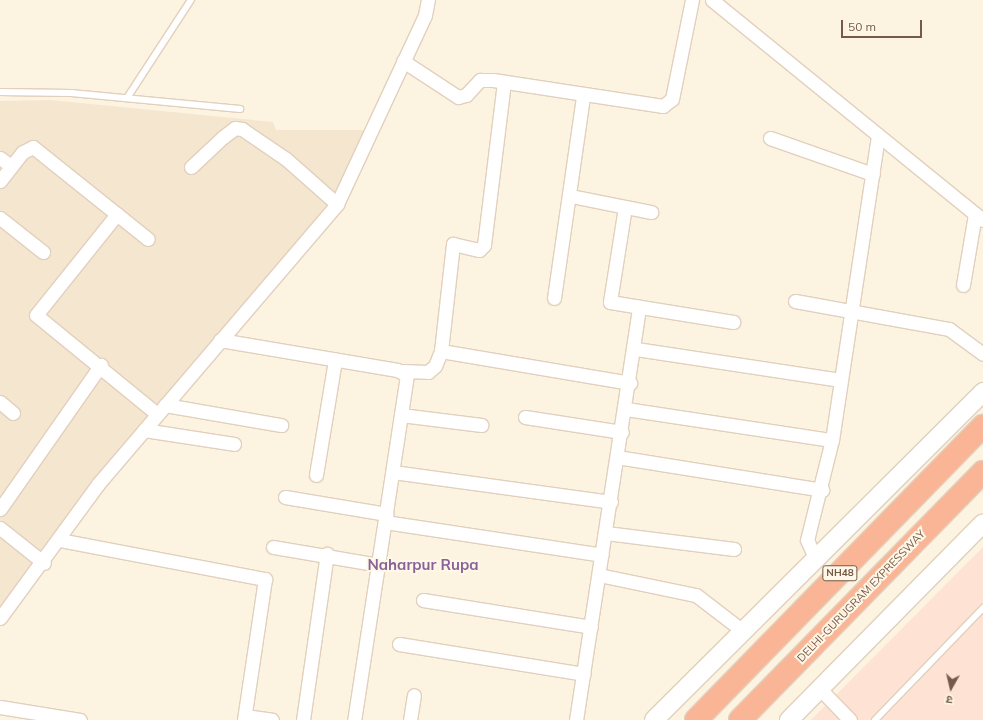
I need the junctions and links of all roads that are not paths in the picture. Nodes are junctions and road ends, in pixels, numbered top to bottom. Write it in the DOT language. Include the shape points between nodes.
graph roads {
  1 [pos="191,0"];
  2 [pos="428,0"];
  3 [pos="692,0"];
  4 [pos="712,0"];
  5 [pos="403,62"];
  6 [pos="504,82"];
  7 [pos="0,92"];
  8 [pos="583,96"];
  9 [pos="127,98"];
  10 [pos="240,109"];
  11 [pos="878,137"];
  12 [pos="770,138"];
  13 [pos="0,158"];
  14 [pos="11,166"];
  15 [pos="191,167"];
  16 [pos="873,174"];
  17 [pos="0,181"];
  18 [pos="571,196"];
  19 [pos="337,204"];
  20 [pos="625,207"];
  21 [pos="651,212"];
  22 [pos="117,214"];
  23 [pos="979,217"];
  24 [pos="0,218"];
  25 [pos="148,239"];
  26 [pos="43,252"];
  27 [pos="963,285"];
  28 [pos="554,298"];
  29 [pos="795,301"];
  30 [pos="639,307"];
  31 [pos="851,311"];
  32 [pos="733,322"];
  33 [pos="220,340"];
  34 [pos="636,349"];
  35 [pos="441,350"];
  36 [pos="983,354"];
  37 [pos="335,360"];
  38 [pos="101,365"];
  39 [pos="403,371"];
  40 [pos="841,380"];
  41 [pos="630,383"];
  42 [pos="983,392"];
  43 [pos="0,402"];
  44 [pos="626,409"];
  45 [pos="161,410"];
  46 [pos="13,413"];
  47 [pos="401,414"];
  48 [pos="525,417"];
  49 [pos="281,425"];
  50 [pos="481,425"];
  51 [pos="983,426"];
  52 [pos="144,430"];
  53 [pos="622,432"];
  54 [pos="832,440"];
  55 [pos="234,444"];
  56 [pos="618,457"];
  57 [pos="393,472"];
  58 [pos="983,472"];
  59 [pos="316,475"];
  60 [pos="822,490"];
  61 [pos="285,497"];
  62 [pos="611,502"];
  63 [pos="0,509"];
  64 [pos="386,518"];
  65 [pos="983,524"];
  66 [pos="0,528"];
  67 [pos="606,532"];
  68 [pos="60,540"];
  69 [pos="273,547"];
  70 [pos="734,549"];
  71 [pos="327,554"];
  72 [pos="602,555"];
  73 [pos="816,560"];
  74 [pos="44,563"];
  75 [pos="379,565"];
  76 [pos="599,575"];
  77 [pos="423,600"];
  78 [pos="983,608"];
  79 [pos="0,618"];
  80 [pos="591,627"];
  81 [pos="744,632"];
  82 [pos="399,644"];
  83 [pos="584,674"];
  84 [pos="820,689"];
  85 [pos="414,695"];
  86 [pos="0,707"];
  87 [pos="245,718"];
  88 [pos="80,720"];
  89 [pos="272,720"];
  90 [pos="303,720"];
  91 [pos="354,720"];
  92 [pos="410,720"];
  93 [pos="576,720"];
  94 [pos="654,720"];
  95 [pos="696,720"];
  96 [pos="740,720"];
  97 [pos="789,720"];
  98 [pos="850,720"];
  99 [pos="875,720"];
  1 -- 9 [label="lane"];
  2 -- 5 [label="street"];
  3 -- 8 [label="street" via="670,103 652,107"];
  4 -- 11 [label="street"];
  5 -- 6 [label="street" via="458,97 466,95 480,80"];
  5 -- 19 [label="street"];
  6 -- 8 [label="street"];
  6 -- 35 [label="street" via="484,245 479,250 453,244"];
  7 -- 9 [label="lane"];
  8 -- 18 [label="street"];
  9 -- 10 [label="lane"];
  11 -- 16 [label="street"];
  11 -- 23 [label="street"];
  12 -- 16 [label="street"];
  13 -- 14 [label="street"];
  14 -- 17 [label="street"];
  14 -- 22 [label="street" via="28,148 33,147"];
  15 -- 19 [label="street" via="235,128 242,129 286,159"];
  16 -- 31 [label="street"];
  18 -- 20 [label="street"];
  18 -- 28 [label="street"];
  19 -- 33 [label="street"];
  20 -- 21 [label="street"];
  20 -- 30 [label="street" via="610,302"];
  22 -- 25 [label="street"];
  22 -- 38 [label="street" via="36,315"];
  23 -- 27 [label="street"];
  24 -- 26 [label="street"];
  29 -- 31 [label="street"];
  30 -- 32 [label="street"];
  30 -- 34 [label="street"];
  31 -- 36 [label="street" via="949,329"];
  31 -- 40 [label="street"];
  33 -- 37 [label="street"];
  33 -- 45 [label="street"];
  34 -- 40 [label="street"];
  34 -- 41 [label="street"];
  35 -- 39 [label="street" via="435,366 428,372"];
  35 -- 41 [label="street"];
  37 -- 39 [label="street"];
  37 -- 59 [label="street"];
  38 -- 45 [label="street"];
  38 -- 63 [label="street"];
  39 -- 47 [label="street" via="409,380"];
  40 -- 54 [label="street"];
  41 -- 44 [label="street"];
  42 -- 73 [label="main road"];
  43 -- 46 [label="street"];
  44 -- 53 [label="street"];
  44 -- 54 [label="street"];
  45 -- 49 [label="street"];
  45 -- 52 [label="street"];
  47 -- 50 [label="street"];
  47 -- 57 [label="street"];
  48 -- 53 [label="street"];
  51 -- 95 [label="highway, NH48"];
  52 -- 55 [label="street"];
  52 -- 68 [label="street" via="98,484"];
  53 -- 56 [label="street"];
  54 -- 60 [label="street"];
  56 -- 60 [label="street"];
  56 -- 62 [label="street"];
  57 -- 62 [label="street"];
  57 -- 64 [label="street"];
  58 -- 96 [label="highway, DELHI-GURUGRAM EXPRESSWAY / NH48"];
  60 -- 73 [label="street" via="807,540"];
  61 -- 64 [label="street"];
  62 -- 67 [label="street"];
  64 -- 72 [label="street"];
  64 -- 75 [label="street"];
  65 -- 84 [label="main road"];
  66 -- 74 [label="street"];
  67 -- 70 [label="street"];
  67 -- 72 [label="street"];
  68 -- 74 [label="street"];
  68 -- 87 [label="street" via="265,579"];
  69 -- 71 [label="street"];
  71 -- 75 [label="street"];
  71 -- 90 [label="street"];
  72 -- 76 [label="street"];
  73 -- 81 [label="main road"];
  74 -- 79 [label="street"];
  75 -- 91 [label="street"];
  76 -- 80 [label="street"];
  76 -- 81 [label="street" via="696,595"];
  77 -- 80 [label="street"];
  78 -- 99 [label="lane"];
  80 -- 83 [label="street"];
  81 -- 94 [label="main road"];
  82 -- 83 [label="street"];
  83 -- 93 [label="street"];
  84 -- 97 [label="main road"];
  84 -- 98 [label="street"];
  85 -- 92 [label="street"];
  86 -- 88 [label="street"];
  87 -- 89 [label="street"];
}
